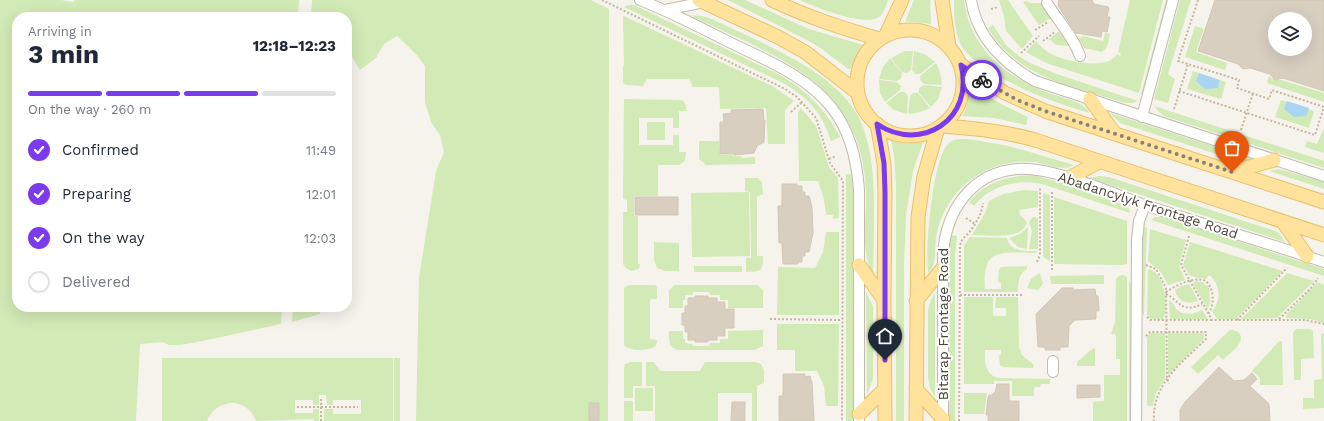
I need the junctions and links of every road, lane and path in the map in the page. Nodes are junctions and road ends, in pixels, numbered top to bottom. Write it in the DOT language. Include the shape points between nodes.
graph roads {
  1 [pos="602,0"];
  2 [pos="640,0"];
  3 [pos="772,0"];
  4 [pos="902,0"];
  5 [pos="942,0"];
  6 [pos="971,0"];
  7 [pos="1173,0"];
  8 [pos="1198,0"];
  9 [pos="701,1"];
  10 [pos="1047,3"];
  11 [pos="998,7"];
  12 [pos="991,9"];
  13 [pos="665,10"];
  14 [pos="1056,17"];
  15 [pos="1063,27"];
  16 [pos="1035,30"];
  17 [pos="1039,36"];
  18 [pos="882,37"];
  19 [pos="1043,41"];
  20 [pos="949,46"];
  21 [pos="1022,53"];
  22 [pos="1080,56"];
  23 [pos="1188,64"];
  24 [pos="961,65"];
  25 [pos="1179,91"];
  26 [pos="858,92"];
  27 [pos="1253,93"];
  28 [pos="1090,99"];
  29 [pos="802,102"];
  30 [pos="1324,107"];
  31 [pos="1174,109"];
  32 [pos="791,112"];
  33 [pos="1247,113"];
  34 [pos="1142,117"];
  35 [pos="877,124"];
  36 [pos="939,127"];
  37 [pos="1241,130"];
  38 [pos="1115,134"];
  39 [pos="836,156"];
  40 [pos="829,159"];
  41 [pos="1274,160"];
  42 [pos="1099,162"];
  43 [pos="1232,172"];
  44 [pos="1324,176"];
  45 [pos="1068,178"];
  46 [pos="973,187"];
  47 [pos="1040,188"];
  48 [pos="1052,192"];
  49 [pos="1324,202"];
  50 [pos="983,203"];
  51 [pos="1145,205"];
  52 [pos="966,218"];
  53 [pos="1283,222"];
  54 [pos="975,224"];
  55 [pos="1324,235"];
  56 [pos="1189,236"];
  57 [pos="1307,256"];
  58 [pos="1147,258"];
  59 [pos="1037,262"];
  60 [pos="1324,262"];
  61 [pos="1146,265"];
  62 [pos="860,266"];
  63 [pos="1287,268"];
  64 [pos="942,270"];
  65 [pos="1052,270"];
  66 [pos="1146,272"];
  67 [pos="1318,278"];
  68 [pos="1189,281"];
  69 [pos="1166,293"];
  70 [pos="960,295"];
  71 [pos="1023,295"];
  72 [pos="884,300"];
  73 [pos="916,301"];
  74 [pos="1202,304"];
  75 [pos="1208,314"];
  76 [pos="1146,316"];
  77 [pos="770,319"];
  78 [pos="842,320"];
  79 [pos="1167,320"];
  80 [pos="1212,320"];
  81 [pos="1237,320"];
  82 [pos="1278,320"];
  83 [pos="1324,324"];
  84 [pos="1150,332"];
  85 [pos="1167,332"];
  86 [pos="1053,361"];
  87 [pos="1053,372"];
  88 [pos="1167,378"];
  89 [pos="1169,384"];
  90 [pos="885,389"];
  91 [pos="916,389"];
  92 [pos="321,397"];
  93 [pos="297,407"];
  94 [pos="321,407"];
  95 [pos="358,407"];
  96 [pos="859,417"];
  97 [pos="943,420"];
  98 [pos="321,421"];
  99 [pos="842,421"];
  100 [pos="885,421"];
  101 [pos="916,421"];
  102 [pos="959,421"];
  103 [pos="1136,421"];
  104 [pos="1154,421"];
  1 -- 29 [label="path" via="773,83"];
  2 -- 13 [label="street"];
  3 -- 18 [label="main road" via="820,21"];
  4 -- 18 [label="main road"];
  5 -- 20 [label="main road"];
  6 -- 28 [label="street" via="978,24 995,50 1010,65 1035,81"];
  7 -- 34 [label="street"];
  8 -- 23 [label="path" via="1178,61"];
  9 -- 13 [label="street"];
  9 -- 26 [label="main road" via="801,49"];
  10 -- 14 [label="street"];
  11 -- 12 [label="path"];
  13 -- 62 [label="street" via="794,75 832,108 854,152 857,167"];
  14 -- 15 [label="street"];
  14 -- 16 [label="path"];
  15 -- 19 [label="path"];
  15 -- 22 [label="street" via="1070,34"];
  17 -- 21 [label="path"];
  18 -- 20 [label="main road" via="900,30 916,30 930,33"];
  18 -- 26 [label="main road" via="868,50 861,63 857,77"];
  20 -- 24 [label="main road"];
  23 -- 25 [label="path"];
  23 -- 27 [label="path" via="1239,80 1237,88"];
  24 -- 36 [label="main road" via="964,80 962,95 957,109"];
  24 -- 38 [label="main road" via="1017,100"];
  25 -- 31 [label="path"];
  25 -- 33 [label="path"];
  26 -- 35 [label="main road" via="862,107"];
  27 -- 30 [label="path" via="1269,98 1272,90"];
  27 -- 33 [label="path"];
  28 -- 34 [label="street"];
  28 -- 38 [label="main road"];
  29 -- 32 [label="path"];
  29 -- 40 [label="path" via="819,123"];
  30 -- 33 [label="path" via="1315,135"];
  33 -- 37 [label="path"];
  34 -- 41 [label="street"];
  35 -- 36 [label="main road" via="890,132 905,136 920,135"];
  35 -- 72 [label="main road" via="884,163"];
  36 -- 42 [label="main road" via="976,128 1014,134"];
  36 -- 73 [label="main road" via="920,195"];
  38 -- 43 [label="main road"];
  39 -- 40 [label="path"];
  40 -- 78 [label="path" via="843,181"];
  41 -- 43 [label="main road"];
  41 -- 44 [label="street"];
  42 -- 45 [label="main road"];
  42 -- 53 [label="main road"];
  43 -- 49 [label="main road"];
  45 -- 46 [label="street, Abadancylyk Frontage Road" via="1038,170 1018,169 992,176"];
  45 -- 51 [label="street, Abadancylyk Frontage Road"];
  46 -- 64 [label="street, Bitarap Frontage Road" via="959,202 949,221"];
  47 -- 59 [label="path" via="1040,255"];
  48 -- 65 [label="path"];
  50 -- 54 [label="path"];
  51 -- 57 [label="street, Abadancylyk Frontage Road"];
  51 -- 103 [label="street" via="1139,221 1137,240"];
  52 -- 54 [label="path"];
  53 -- 55 [label="main road"];
  53 -- 57 [label="main road"];
  54 -- 70 [label="path" via="961,241"];
  56 -- 68 [label="path" via="1181,265"];
  57 -- 60 [label="street, Abadancylyk Frontage Road"];
  58 -- 61 [label="path"];
  61 -- 66 [label="path"];
  61 -- 69 [label="path" via="1156,269 1164,281"];
  62 -- 72 [label="main road"];
  62 -- 96 [label="street"];
  63 -- 81 [label="path"];
  64 -- 73 [label="main road"];
  64 -- 97 [label="street, Bitarap Frontage Road"];
  67 -- 82 [label="path"];
  68 -- 69 [label="path"];
  68 -- 74 [label="path"];
  68 -- 75 [label="path" via="1200,279 1209,284 1212,302"];
  69 -- 74 [label="path" via="1180,305"];
  69 -- 79 [label="path"];
  70 -- 71 [label="path"];
  70 -- 102 [label="path"];
  72 -- 90 [label="main road"];
  73 -- 91 [label="main road"];
  74 -- 75 [label="path"];
  75 -- 80 [label="path"];
  76 -- 79 [label="path" via="1150,320"];
  77 -- 78 [label="path"];
  78 -- 99 [label="path"];
  79 -- 80 [label="path"];
  79 -- 85 [label="path"];
  80 -- 81 [label="path"];
  81 -- 82 [label="path"];
  82 -- 83 [label="path" via="1305,320"];
  84 -- 85 [label="path"];
  85 -- 88 [label="path"];
  85 -- 88 [label="path" via="1206,332 1206,339"];
  86 -- 87 [label="street"];
  88 -- 89 [label="path"];
  88 -- 104 [label="path" via="1154,404"];
  90 -- 96 [label="main road"];
  90 -- 100 [label="main road"];
  91 -- 97 [label="main road"];
  91 -- 101 [label="main road"];
  92 -- 94 [label="path"];
  93 -- 94 [label="path"];
  94 -- 95 [label="path"];
  94 -- 98 [label="path"];
}
